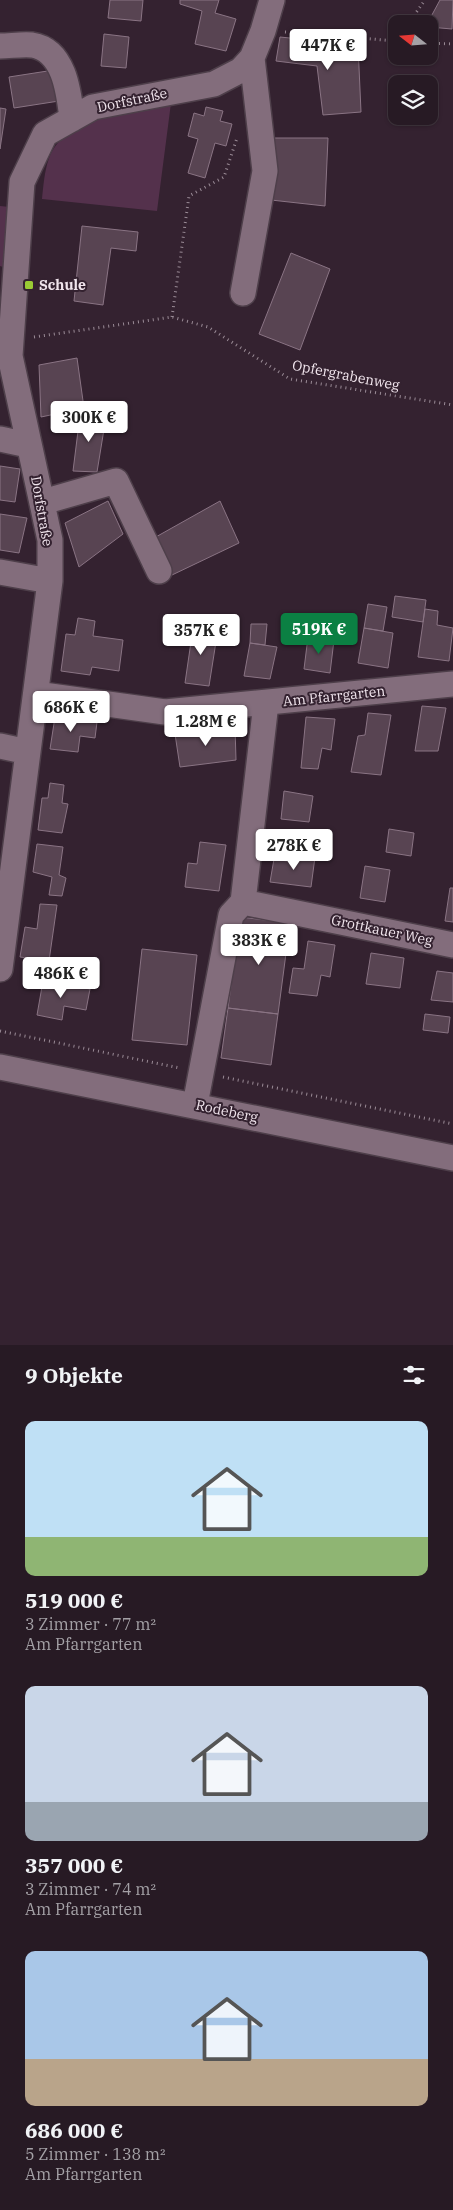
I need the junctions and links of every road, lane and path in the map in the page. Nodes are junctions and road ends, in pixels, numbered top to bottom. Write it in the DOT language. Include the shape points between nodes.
graph roads {
  1 [pos="272,0"];
  2 [pos="424,0"];
  3 [pos="414,15"];
  4 [pos="264,31"];
  5 [pos="388,40"];
  6 [pos="438,43"];
  7 [pos="453,44"];
  8 [pos="0,46"];
  9 [pos="252,58"];
  10 [pos="72,119"];
  11 [pos="239,131"];
  12 [pos="243,292"];
  13 [pos="172,317"];
  14 [pos="7,350"];
  15 [pos="453,405"];
  16 [pos="0,439"];
  17 [pos="28,445"];
  18 [pos="43,502"];
  19 [pos="159,571"];
  20 [pos="0,572"];
  21 [pos="50,581"];
  22 [pos="453,684"];
  23 [pos="36,694"];
  24 [pos="266,703"];
  25 [pos="0,746"];
  26 [pos="28,752"];
  27 [pos="243,902"];
  28 [pos="453,945"];
  29 [pos="0,969"];
  30 [pos="0,1031"];
  31 [pos="0,1067"];
  32 [pos="201,1072"];
  33 [pos="195,1105"];
  34 [pos="453,1124"];
  35 [pos="453,1158"];
  1 -- 4 [label="street, Dorfstraße"];
  2 -- 3 [label="path"];
  4 -- 5 [label="path"];
  4 -- 9 [label="street, Dorfstraße"];
  6 -- 7 [label="path"];
  8 -- 10 [label="street" via="33,45 50,54 68,88"];
  9 -- 10 [label="street, Dorfstraße" via="241,70 214,84 93,107"];
  9 -- 12 [label="street" via="265,171"];
  10 -- 14 [label="street, Dorfstraße" via="45,134 22,182"];
  11 -- 13 [label="path" via="224,177 188,196"];
  13 -- 14 [label="path, Opfergrabenweg"];
  13 -- 15 [label="path, Opfergrabenweg" via="208,327 290,378"];
  14 -- 17 [label="street, Dorfstraße"];
  16 -- 17 [label="street"];
  17 -- 18 [label="street, Dorfstraße"];
  18 -- 19 [label="street" via="116,481"];
  18 -- 21 [label="street, Dorfstraße" via="50,540"];
  20 -- 21 [label="street"];
  21 -- 23 [label="street, Dorfstraße"];
  22 -- 24 [label="street, Am Pfarrgarten"];
  23 -- 24 [label="street, Am Pfarrgarten" via="165,712"];
  23 -- 26 [label="street, Dorfstraße"];
  24 -- 27 [label="street"];
  25 -- 26 [label="street"];
  26 -- 29 [label="street, Dorfstraße"];
  27 -- 28 [label="street, Grottkauer Weg"];
  27 -- 32 [label="street" via="231,915"];
  30 -- 32 [label="path"];
  31 -- 33 [label="street, Rodeberg"];
  32 -- 33 [label="street"];
  32 -- 34 [label="path"];
  33 -- 35 [label="street, Rodeberg"];
}
